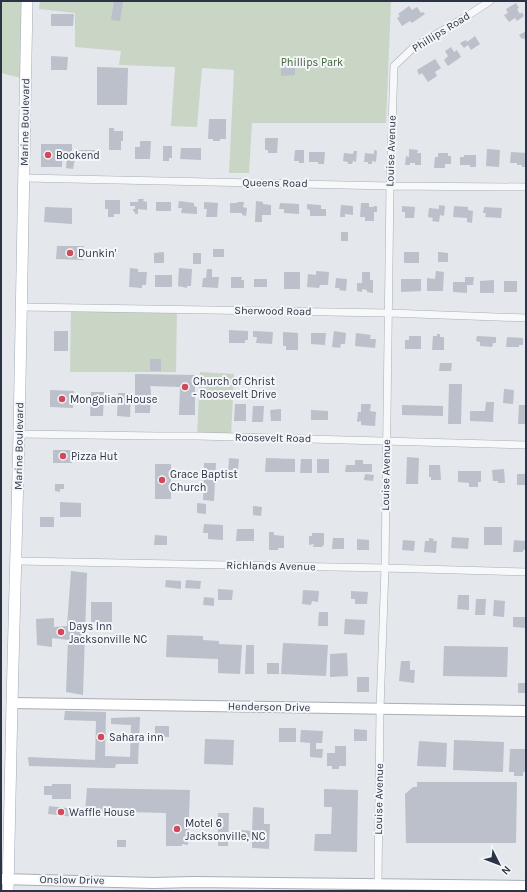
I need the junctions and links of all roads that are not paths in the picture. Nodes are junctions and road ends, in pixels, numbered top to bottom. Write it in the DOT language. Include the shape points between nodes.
graph roads {
  1 [pos="26,1"];
  2 [pos="490,1"];
  3 [pos="394,66"];
  4 [pos="24,178"];
  5 [pos="390,186"];
  6 [pos="526,187"];
  7 [pos="21,307"];
  8 [pos="389,314"];
  9 [pos="526,318"];
  10 [pos="19,434"];
  11 [pos="387,441"];
  12 [pos="526,445"];
  13 [pos="16,561"];
  14 [pos="385,568"];
  15 [pos="526,572"];
  16 [pos="12,703"];
  17 [pos="380,709"];
  18 [pos="526,711"];
  19 [pos="5,879"];
  20 [pos="378,884"];
  21 [pos="526,886"];
  22 [pos="8,891"];
  1 -- 4 [label="main road, Marine Boulevard"];
  2 -- 3 [label="street, Phillips Road" via="414,47"];
  3 -- 5 [label="street, Louise Avenue"];
  4 -- 5 [label="street, Queens Road"];
  4 -- 7 [label="main road, Marine Boulevard"];
  5 -- 6 [label="street, Queens Road"];
  5 -- 8 [label="street, Louise Avenue"];
  7 -- 8 [label="street, Sherwood Road"];
  7 -- 10 [label="main road, Marine Boulevard"];
  8 -- 9 [label="street, Sherwood Road"];
  8 -- 11 [label="street, Louise Avenue"];
  10 -- 11 [label="street, Roosevelt Road"];
  10 -- 13 [label="main road, Marine Boulevard"];
  11 -- 12 [label="street, Roosevelt Road"];
  11 -- 14 [label="street, Louise Avenue"];
  13 -- 14 [label="street, Richlands Avenue"];
  13 -- 16 [label="main road, Marine Boulevard"];
  14 -- 15 [label="street, Richlands Avenue"];
  14 -- 17 [label="street, Louise Avenue"];
  16 -- 17 [label="main road, Henderson Drive"];
  16 -- 19 [label="main road, Marine Boulevard"];
  17 -- 18 [label="main road, Henderson Drive"];
  17 -- 20 [label="street, Louise Avenue"];
  19 -- 20 [label="main road, Onslow Drive"];
  19 -- 22 [label="main road, Marine Boulevard"];
  20 -- 21 [label="main road, Onslow Drive"];
}
